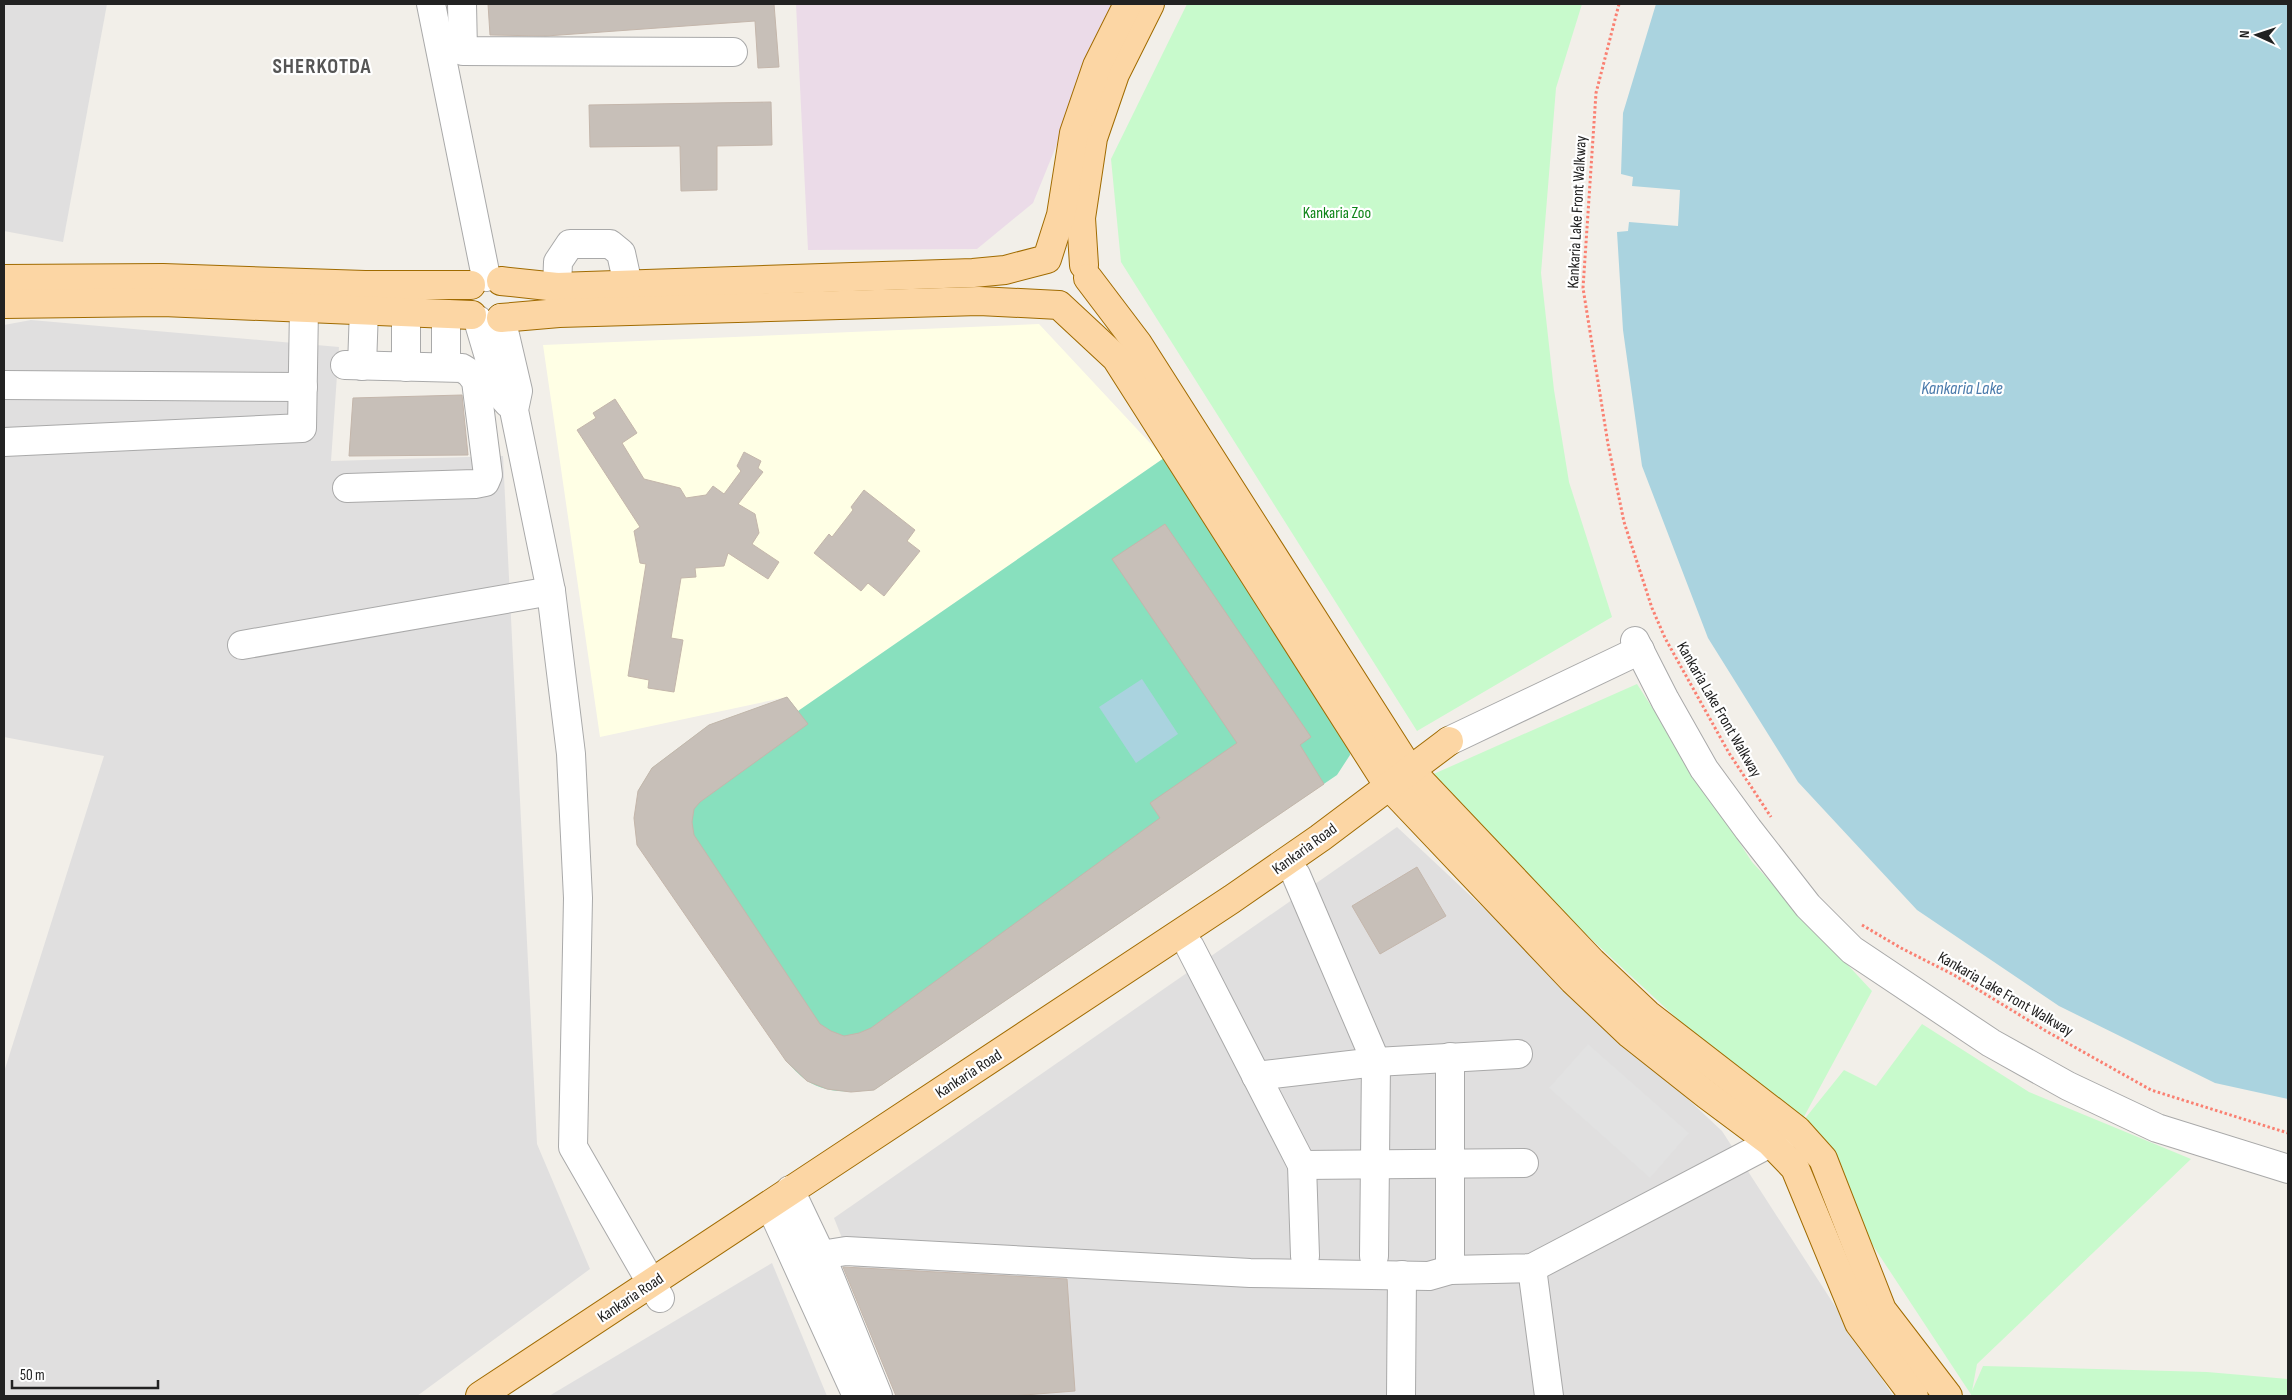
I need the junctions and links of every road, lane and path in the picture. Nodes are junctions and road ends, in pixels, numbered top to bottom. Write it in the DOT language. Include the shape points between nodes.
graph roads {
  1 [pos="431,4"];
  2 [pos="462,4"];
  3 [pos="1128,4"];
  4 [pos="1150,4"];
  5 [pos="1619,4"];
  6 [pos="733,52"];
  7 [pos="1047,259"];
  8 [pos="1086,271"];
  9 [pos="486,281"];
  10 [pos="628,285"];
  11 [pos="557,287"];
  12 [pos="12,291"];
  13 [pos="1059,305"];
  14 [pos="304,308"];
  15 [pos="364,309"];
  16 [pos="406,312"];
  17 [pos="474,317"];
  18 [pos="406,366"];
  19 [pos="446,367"];
  20 [pos="4,385"];
  21 [pos="303,387"];
  22 [pos="4,442"];
  23 [pos="528,478"];
  24 [pos="486,482"];
  25 [pos="347,488"];
  26 [pos="552,591"];
  27 [pos="242,645"];
  28 [pos="1449,740"];
  29 [pos="1404,783"];
  30 [pos="1771,818"];
  31 [pos="1296,876"];
  32 [pos="1857,922"];
  33 [pos="1190,947"];
  34 [pos="1518,1054"];
  35 [pos="1450,1058"];
  36 [pos="1376,1062"];
  37 [pos="1256,1076"];
  38 [pos="1797,1130"];
  39 [pos="2288,1133"];
  40 [pos="1770,1142"];
  41 [pos="1524,1162"];
  42 [pos="1375,1164"];
  43 [pos="1450,1164"];
  44 [pos="1302,1165"];
  45 [pos="2288,1169"];
  46 [pos="784,1206"];
  47 [pos="821,1256"];
  48 [pos="1305,1256"];
  49 [pos="1374,1256"];
  50 [pos="1532,1268"];
  51 [pos="1450,1270"];
  52 [pos="1402,1275"];
  53 [pos="655,1291"];
  54 [pos="480,1396"];
  55 [pos="511,1396"];
  56 [pos="857,1396"];
  57 [pos="878,1396"];
  58 [pos="1401,1396"];
  59 [pos="1549,1396"];
  60 [pos="1914,1396"];
  61 [pos="1948,1396"];
  1 -- 9 [label="street"];
  2 -- 6 [label="street" via="463,50"];
  3 -- 7 [label="main road" via="1097,66 1074,133 1061,215"];
  4 -- 8 [label="main road" via="1115,74 1093,138 1080,218"];
  5 -- 30 [label="path, Kankaria Lake Front Walkway" via="1596,93 1583,288 1608,444 1624,522 1665,638 1729,753"];
  7 -- 8 [label="main road" via="1055,254 1070,254 1078,258"];
  7 -- 10 [label="main road" via="1005,270 973,273"];
  7 -- 13 [label="main road" via="1038,270 1038,288 1046,300"];
  8 -- 13 [label="main road" via="1087,287 1076,301"];
  8 -- 29 [label="main road" via="1138,344"];
  9 -- 11 [label="main road"];
  9 -- 12 [label="main road" via="365,285 163,278"];
  9 -- 17 [label="main road" via="466,295"];
  9 -- 17 [label="main road" via="507,286 511,299 507,313"];
  10 -- 11 [label="main road"];
  10 -- 11 [label="street" via="621,252 610,244 570,244 558,262"];
  12 -- 14 [label="main road"];
  13 -- 17 [label="main road" via="979,301"];
  13 -- 29 [label="main road" via="1116,358"];
  14 -- 15 [label="main road"];
  14 -- 21 [label="street"];
  15 -- 16 [label="main road"];
  15 -- 18 [label="street" via="354,366"];
  16 -- 17 [label="main road"];
  16 -- 18 [label="street"];
  17 -- 19 [label="street"];
  17 -- 23 [label="street" via="500,394 514,410"];
  18 -- 19 [label="street"];
  19 -- 24 [label="street" via="462,368 476,381 488,475"];
  20 -- 21 [label="street"];
  21 -- 22 [label="street" via="302,428"];
  23 -- 24 [label="street"];
  23 -- 26 [label="street"];
  24 -- 25 [label="street"];
  26 -- 27 [label="street"];
  26 -- 53 [label="street" via="571,754 578,898 573,1147"];
  28 -- 29 [label="main road, Kankaria Road"];
  28 -- 45 [label="street" via="1638,645 1665,700 1710,776 1808,906 1852,950 1991,1043 2068,1086 2157,1128"];
  29 -- 31 [label="main road" via="1329,852"];
  29 -- 38 [label="main road" via="1647,1014"];
  29 -- 40 [label="main road" via="1573,980 1630,1034"];
  29 -- 46 [label="main road, Kankaria Road"];
  31 -- 33 [label="main road"];
  31 -- 36 [label="street"];
  32 -- 39 [label="path, Kankaria Lake Front Walkway" via="2152,1090"];
  33 -- 37 [label="street"];
  33 -- 46 [label="main road"];
  34 -- 35 [label="street"];
  35 -- 36 [label="street"];
  35 -- 43 [label="street"];
  36 -- 37 [label="street"];
  36 -- 42 [label="street"];
  37 -- 44 [label="street"];
  38 -- 40 [label="street"];
  38 -- 61 [label="main road" via="1823,1159 1882,1310"];
  40 -- 50 [label="street"];
  40 -- 60 [label="main road" via="1795,1168 1858,1323"];
  41 -- 43 [label="street"];
  42 -- 43 [label="street"];
  42 -- 44 [label="street"];
  42 -- 49 [label="street"];
  43 -- 51 [label="street"];
  44 -- 48 [label="street"];
  46 -- 47 [label="street"];
  46 -- 53 [label="main road"];
  46 -- 56 [label="street"];
  47 -- 52 [label="street" via="846,1251 1250,1273"];
  47 -- 57 [label="street"];
  50 -- 51 [label="street"];
  50 -- 59 [label="street"];
  51 -- 52 [label="street" via="1429,1276"];
  52 -- 58 [label="street"];
  53 -- 54 [label="main road, Kankaria Road"];
  53 -- 55 [label="main road"];
}
